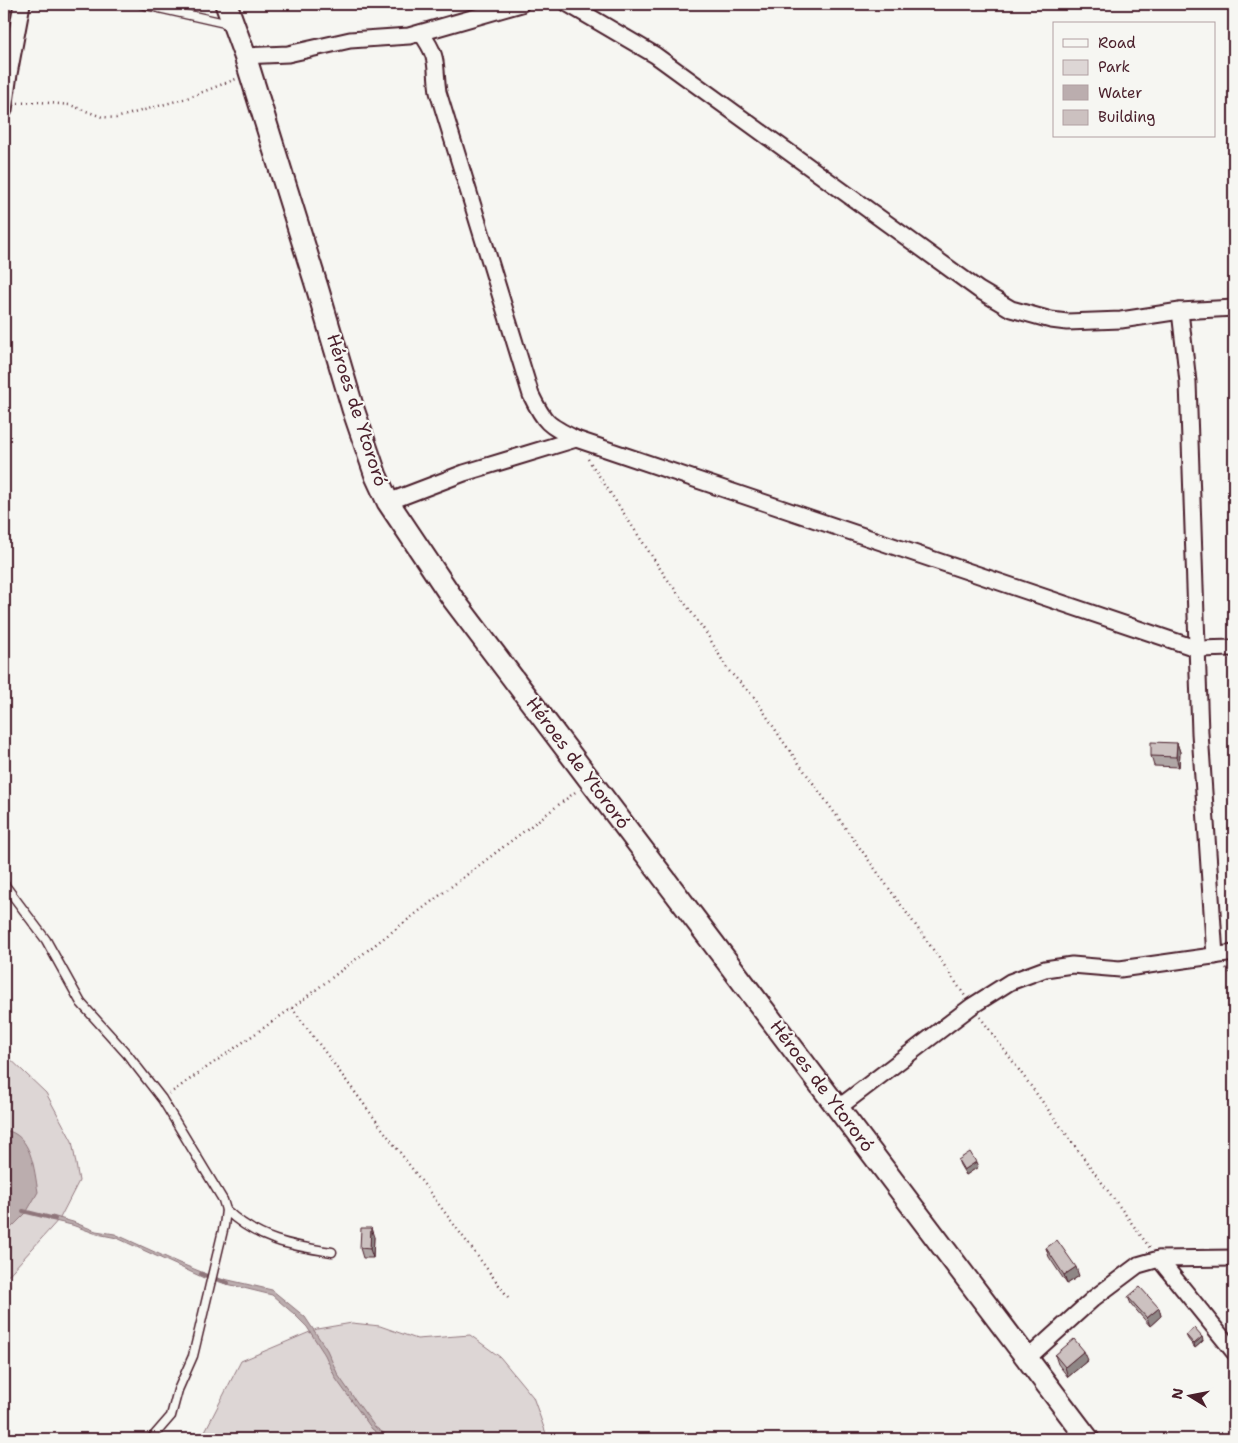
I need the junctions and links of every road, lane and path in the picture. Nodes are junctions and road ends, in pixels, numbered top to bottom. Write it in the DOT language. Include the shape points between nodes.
graph roads {
  1 [pos="22,4"];
  2 [pos="141,4"];
  3 [pos="226,4"];
  4 [pos="521,4"];
  5 [pos="568,4"];
  6 [pos="234,25"];
  7 [pos="421,33"];
  8 [pos="248,65"];
  9 [pos="4,107"];
  10 [pos="1234,308"];
  11 [pos="1180,311"];
  12 [pos="576,439"];
  13 [pos="388,502"];
  14 [pos="1234,648"];
  15 [pos="1198,649"];
  16 [pos="591,780"];
  17 [pos="4,884"];
  18 [pos="1234,952"];
  19 [pos="1215,956"];
  20 [pos="972,1006"];
  21 [pos="292,1008"];
  22 [pos="162,1099"];
  23 [pos="838,1108"];
  24 [pos="226,1210"];
  25 [pos="332,1252"];
  26 [pos="1234,1258"];
  27 [pos="1159,1259"];
  28 [pos="508,1297"];
  29 [pos="1234,1352"];
  30 [pos="1028,1358"];
  31 [pos="150,1439"];
  32 [pos="1088,1439"];
  1 -- 9 [label="street"];
  2 -- 6 [label="lane"];
  3 -- 6 [label="main road, Héroes de Ytororó"];
  4 -- 7 [label="street"];
  5 -- 11 [label="street" via="655,55 979,290 1011,309 1067,322 1122,320"];
  6 -- 8 [label="main road, Héroes de Ytororó"];
  7 -- 8 [label="street" via="350,40"];
  7 -- 12 [label="street" via="436,60 438,92 531,395 540,414 550,425"];
  8 -- 9 [label="path" via="187,98 116,118 70,105 40,102"];
  8 -- 13 [label="main road, Héroes de Ytororó" via="353,409"];
  10 -- 11 [label="street"];
  11 -- 15 [label="street" via="1188,382"];
  12 -- 13 [label="street" via="464,473"];
  12 -- 15 [label="street"];
  12 -- 20 [label="path" via="728,670 755,698"];
  13 -- 16 [label="main road, Héroes de Ytororó" via="453,599"];
  14 -- 15 [label="street"];
  15 -- 19 [label="street" via="1200,733"];
  16 -- 21 [label="path"];
  16 -- 23 [label="main road, Héroes de Ytororó"];
  17 -- 22 [label="lane" via="46,940 81,1003"];
  18 -- 19 [label="street"];
  19 -- 20 [label="street" via="1120,969 1072,965 1046,969 1010,982"];
  20 -- 23 [label="street"];
  20 -- 27 [label="path"];
  21 -- 22 [label="path"];
  21 -- 28 [label="path"];
  22 -- 24 [label="lane"];
  23 -- 30 [label="main road, Héroes de Ytororó"];
  24 -- 25 [label="lane" via="238,1222 264,1236 292,1246"];
  24 -- 31 [label="lane" via="193,1356 170,1416"];
  26 -- 27 [label="street"];
  27 -- 29 [label="street"];
  27 -- 30 [label="street" via="1138,1265 1094,1298"];
  30 -- 32 [label="main road, Héroes de Ytororó"];
}
